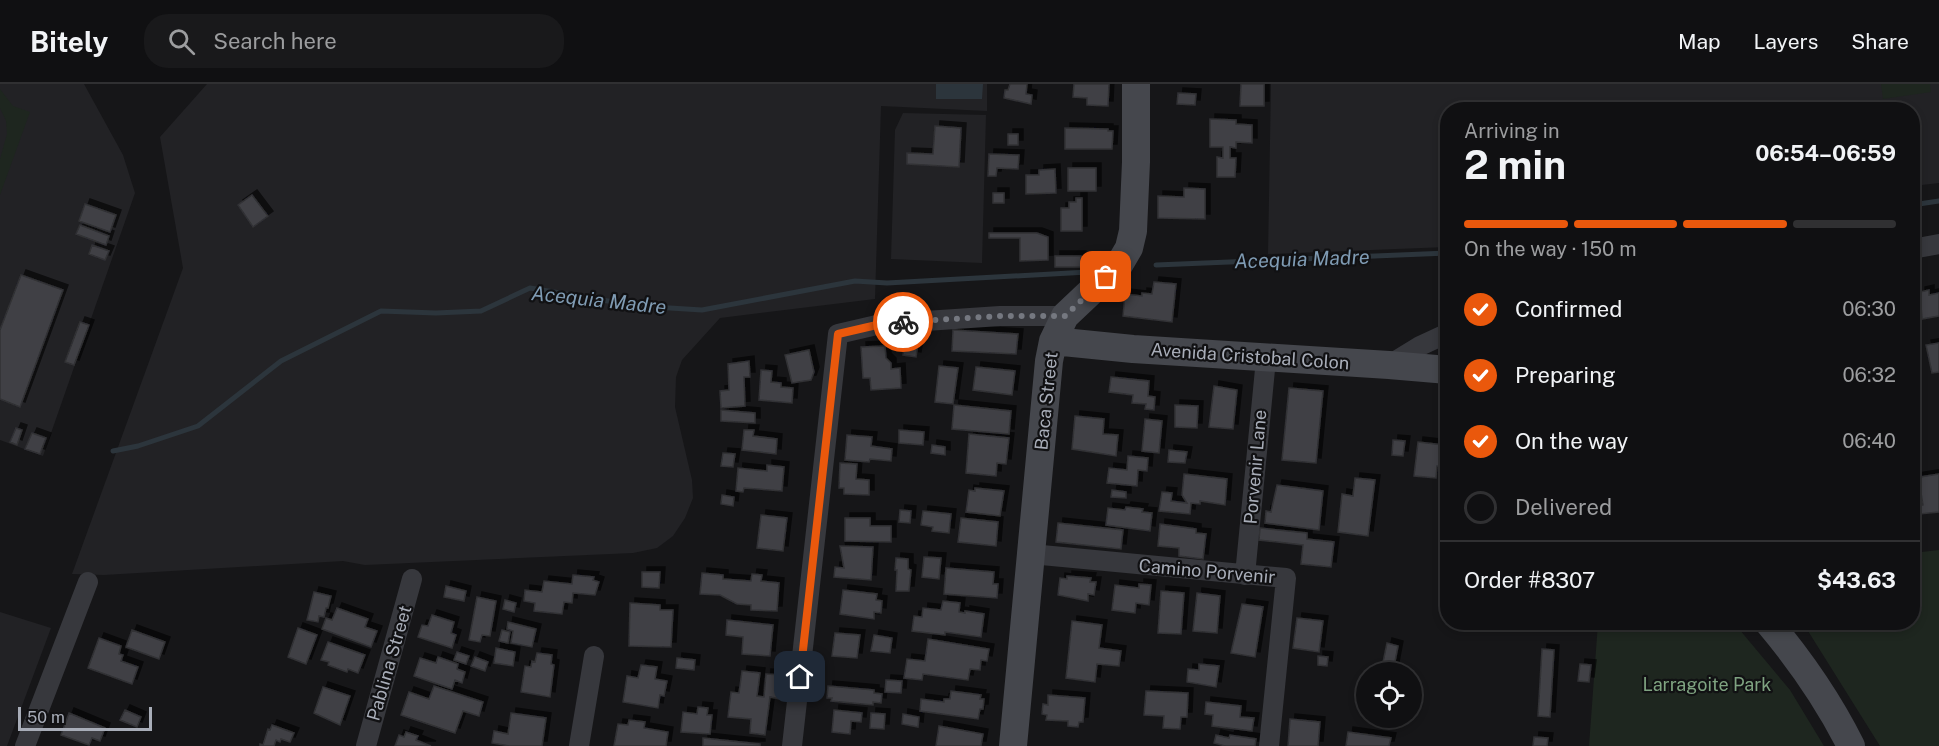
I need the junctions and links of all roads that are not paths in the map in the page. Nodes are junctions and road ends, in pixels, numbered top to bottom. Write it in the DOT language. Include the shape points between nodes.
graph roads {
  1 [pos="1136,84"];
  2 [pos="1939,244"];
  3 [pos="1920,248"];
  4 [pos="1066,319"];
  5 [pos="1440,337"];
  6 [pos="1266,358"];
  7 [pos="1389,365"];
  8 [pos="1440,369"];
  9 [pos="1031,554"];
  10 [pos="1245,575"];
  11 [pos="412,579"];
  12 [pos="88,582"];
  13 [pos="1775,630"];
  14 [pos="594,656"];
  15 [pos="25,746"];
  16 [pos="366,746"];
  17 [pos="579,746"];
  18 [pos="792,746"];
  19 [pos="1013,746"];
  20 [pos="1269,746"];
  21 [pos="1851,746"];
  1 -- 4 [label="street" via="1136,162 1129,248 1119,265"];
  2 -- 3 [label="street"];
  4 -- 6 [label="street, Avenida Cristobal Colon" via="1133,349"];
  4 -- 9 [label="street, Baca Street" via="1049,361"];
  4 -- 18 [label="street" via="1000,316 881,324 838,334"];
  5 -- 7 [label="street"];
  6 -- 7 [label="street, Avenida Cristobal Colon"];
  6 -- 10 [label="street, Porvenir Lane"];
  7 -- 8 [label="street, Avenida Cristobal Colon"];
  9 -- 10 [label="street, Camino Porvenir"];
  9 -- 19 [label="street, Baca Street"];
  10 -- 20 [label="street, Camino Porvenir" via="1286,578"];
  11 -- 16 [label="street, Pablina Street"];
  12 -- 15 [label="street"];
  13 -- 21 [label="street" via="1823,696"];
  14 -- 17 [label="street"];
}
